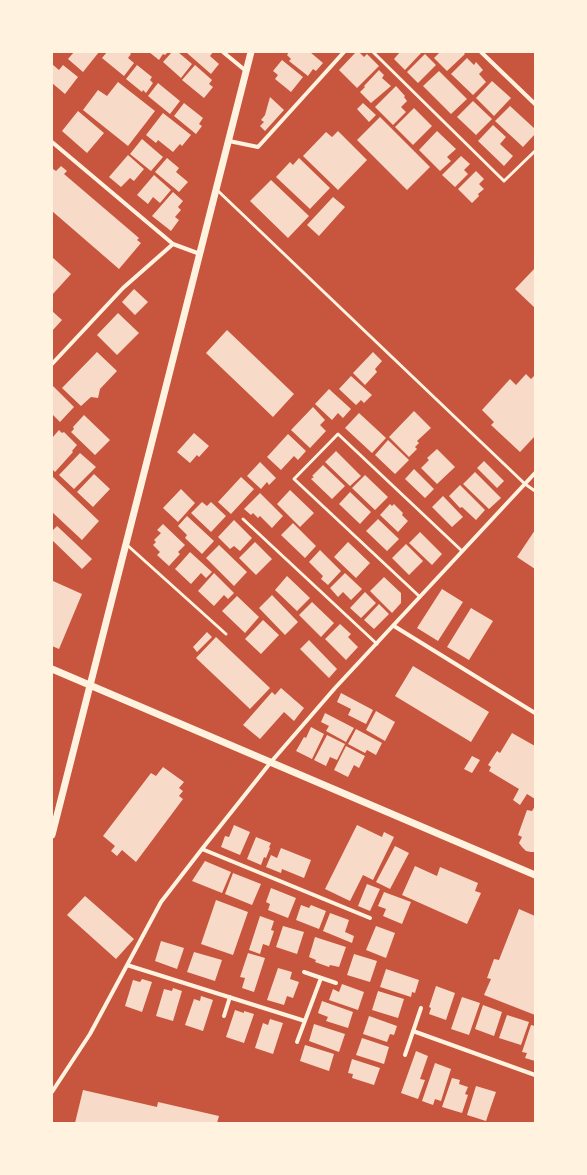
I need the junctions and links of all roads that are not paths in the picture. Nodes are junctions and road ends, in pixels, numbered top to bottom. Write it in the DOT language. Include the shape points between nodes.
graph roads {
  1 [pos="223,52"];
  2 [pos="251,52"];
  3 [pos="344,52"];
  4 [pos="373,52"];
  5 [pos="481,52"];
  6 [pos="246,71"];
  7 [pos="535,104"];
  8 [pos="229,141"];
  9 [pos="52,142"];
  10 [pos="535,151"];
  11 [pos="216,189"];
  12 [pos="173,244"];
  13 [pos="200,254"];
  14 [pos="52,364"];
  15 [pos="535,473"];
  16 [pos="525,484"];
  17 [pos="535,491"];
  18 [pos="243,519"];
  19 [pos="126,544"];
  20 [pos="462,551"];
  21 [pos="419,596"];
  22 [pos="394,626"];
  23 [pos="226,634"];
  24 [pos="377,644"];
  25 [pos="52,669"];
  26 [pos="90,685"];
  27 [pos="535,714"];
  28 [pos="271,762"];
  29 [pos="52,835"];
  30 [pos="202,849"];
  31 [pos="535,875"];
  32 [pos="370,918"];
  33 [pos="127,965"];
  34 [pos="304,972"];
  35 [pos="321,978"];
  36 [pos="336,983"];
  37 [pos="230,998"];
  38 [pos="421,1008"];
  39 [pos="224,1016"];
  40 [pos="305,1021"];
  41 [pos="413,1032"];
  42 [pos="298,1042"];
  43 [pos="405,1054"];
  44 [pos="535,1075"];
  45 [pos="52,1092"];
  1 -- 6 [label="street"];
  2 -- 6 [label="street"];
  3 -- 8 [label="street" via="258,147"];
  4 -- 10 [label="lane" via="504,181"];
  5 -- 7 [label="street"];
  6 -- 8 [label="street"];
  8 -- 11 [label="street"];
  9 -- 12 [label="street"];
  11 -- 13 [label="street"];
  11 -- 16 [label="lane"];
  12 -- 13 [label="street"];
  12 -- 14 [label="street" via="123,288"];
  13 -- 19 [label="street"];
  15 -- 16 [label="street"];
  16 -- 17 [label="lane"];
  16 -- 20 [label="street"];
  18 -- 24 [label="lane"];
  19 -- 23 [label="lane"];
  19 -- 26 [label="street"];
  20 -- 21 [label="street"];
  20 -- 21 [label="lane" via="338,434 294,479"];
  21 -- 22 [label="street"];
  22 -- 24 [label="street"];
  22 -- 27 [label="street"];
  24 -- 28 [label="street"];
  25 -- 26 [label="street"];
  26 -- 28 [label="street"];
  26 -- 29 [label="street"];
  28 -- 30 [label="street"];
  28 -- 31 [label="street"];
  30 -- 32 [label="street"];
  30 -- 33 [label="street" via="161,902"];
  33 -- 37 [label="street"];
  33 -- 45 [label="street" via="90,1034"];
  34 -- 35 [label="street"];
  35 -- 36 [label="street"];
  35 -- 40 [label="street"];
  37 -- 39 [label="street"];
  37 -- 40 [label="street"];
  38 -- 41 [label="street"];
  40 -- 42 [label="street"];
  41 -- 43 [label="street"];
  41 -- 44 [label="street"];
}
